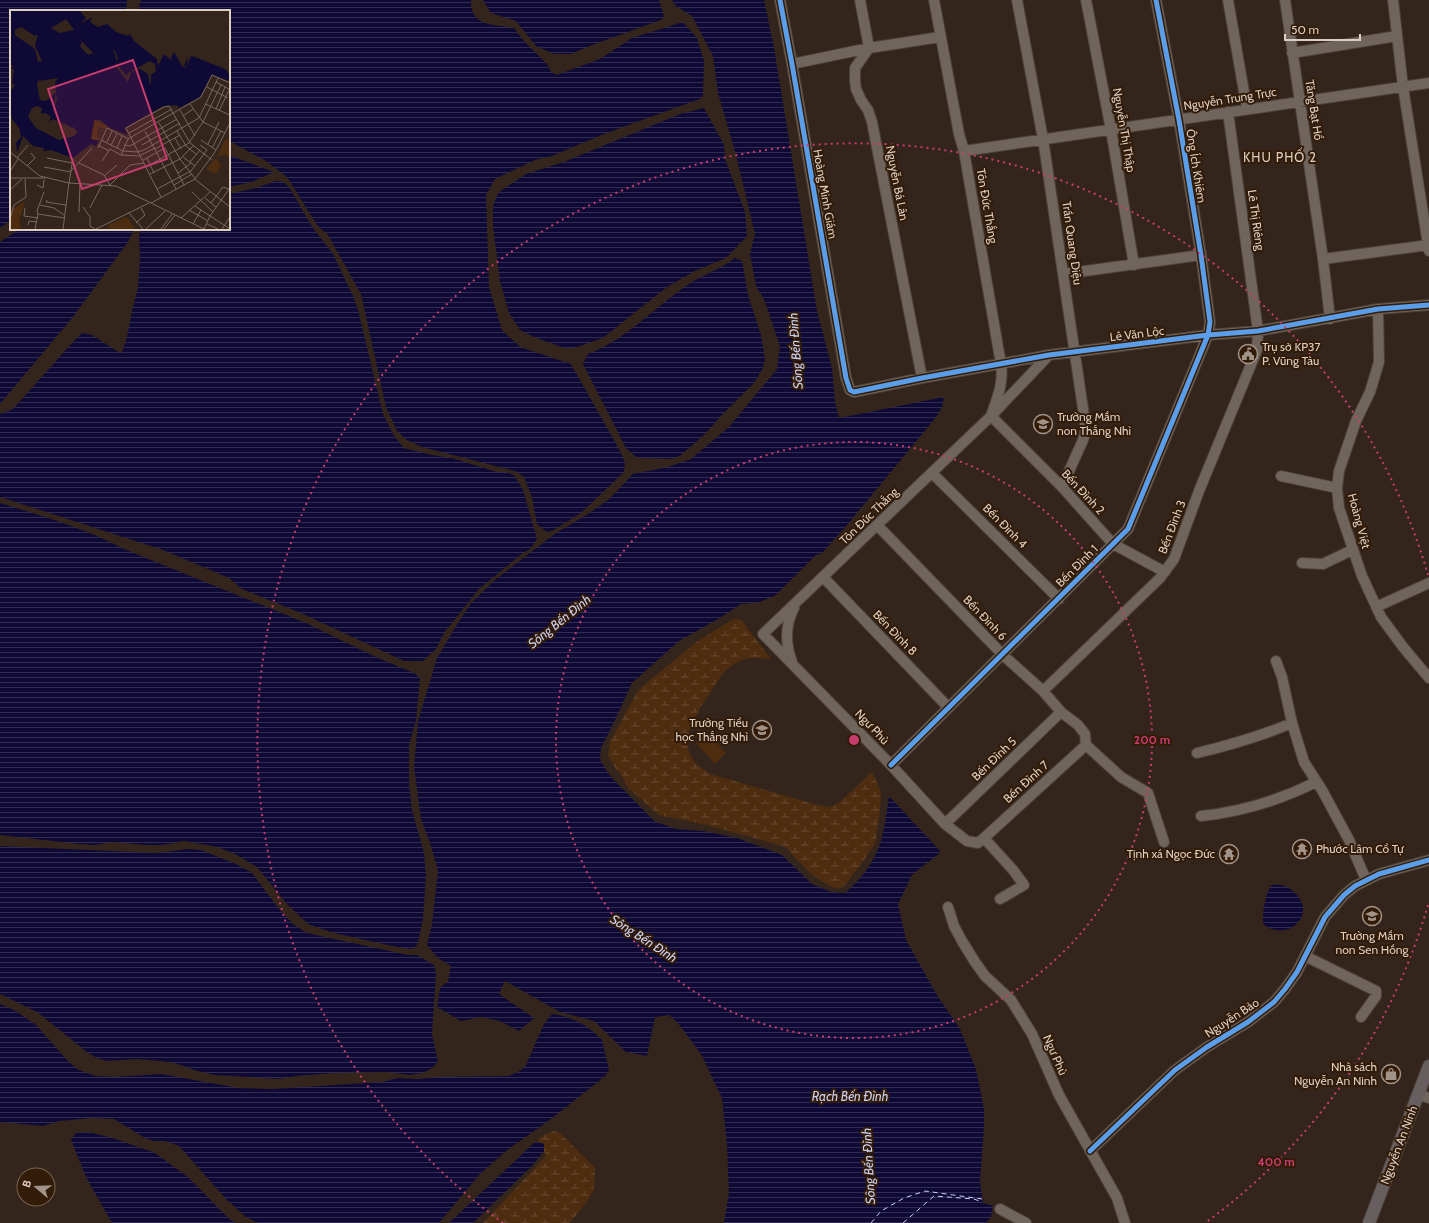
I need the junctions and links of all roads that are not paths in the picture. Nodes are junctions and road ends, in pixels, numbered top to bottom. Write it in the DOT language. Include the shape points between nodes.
graph roads {
  1 [pos="780,0"];
  2 [pos="860,0"];
  3 [pos="934,0"];
  4 [pos="1017,0"];
  5 [pos="1086,0"];
  6 [pos="1156,0"];
  7 [pos="1228,0"];
  8 [pos="1284,0"];
  9 [pos="1393,0"];
  10 [pos="1397,36"];
  11 [pos="940,37"];
  12 [pos="868,48"];
  13 [pos="1292,53"];
  14 [pos="792,64"];
  15 [pos="1429,83"];
  16 [pos="1403,87"];
  17 [pos="1299,102"];
  18 [pos="1248,109"];
  19 [pos="1228,112"];
  20 [pos="1179,120"];
  21 [pos="1111,130"];
  22 [pos="1043,139"];
  23 [pos="964,151"];
  24 [pos="1429,247"];
  25 [pos="1201,255"];
  26 [pos="1323,260"];
  27 [pos="1134,265"];
  28 [pos="1063,274"];
  29 [pos="1429,305"];
  30 [pos="1378,309"];
  31 [pos="1330,319"];
  32 [pos="1258,331"];
  33 [pos="1208,335"];
  34 [pos="1074,352"];
  35 [pos="1049,356"];
  36 [pos="1001,364"];
  37 [pos="922,378"];
  38 [pos="850,390"];
  39 [pos="991,416"];
  40 [pos="932,473"];
  41 [pos="1281,476"];
  42 [pos="1062,487"];
  43 [pos="1337,488"];
  44 [pos="878,526"];
  45 [pos="1113,544"];
  46 [pos="1352,550"];
  47 [pos="1302,563"];
  48 [pos="1165,572"];
  49 [pos="823,577"];
  50 [pos="1429,583"];
  51 [pos="1059,599"];
  52 [pos="797,602"];
  53 [pos="1376,607"];
  54 [pos="764,634"];
  55 [pos="1003,655"];
  56 [pos="1276,661"];
  57 [pos="793,664"];
  58 [pos="1429,678"];
  59 [pos="1043,691"];
  60 [pos="948,707"];
  61 [pos="1061,712"];
  62 [pos="1292,723"];
  63 [pos="1086,745"];
  64 [pos="1197,753"];
  65 [pos="890,765"];
  66 [pos="1316,782"];
  67 [pos="1201,816"];
  68 [pos="945,824"];
  69 [pos="984,838"];
  70 [pos="1164,842"];
  71 [pos="1429,860"];
  72 [pos="1366,880"];
  73 [pos="1000,899"];
  74 [pos="948,907"];
  75 [pos="1305,956"];
  76 [pos="1361,1017"];
  77 [pos="1429,1066"];
  78 [pos="1424,1096"];
  79 [pos="1090,1151"];
  80 [pos="1000,1209"];
  81 [pos="1026,1223"];
  82 [pos="1125,1223"];
  83 [pos="1369,1223"];
  1 -- 14 [label="street, Hoàng Minh Giám"];
  2 -- 12 [label="street"];
  3 -- 11 [label="street, Tôn Đức Thắng"];
  4 -- 22 [label="street, Trần Quang Diệu"];
  5 -- 21 [label="street, Nguyễn Thị Thập"];
  6 -- 20 [label="street, Ông Ích Khiêm"];
  7 -- 18 [label="street"];
  8 -- 13 [label="street, Tăng Bạt Hổ"];
  9 -- 10 [label="street"];
  10 -- 13 [label="street"];
  10 -- 16 [label="street"];
  11 -- 12 [label="street"];
  11 -- 23 [label="street, Tôn Đức Thắng"];
  12 -- 14 [label="street"];
  12 -- 37 [label="street, Nguyễn Bá Lân" via="856,68 856,90 872,122"];
  13 -- 17 [label="street, Tăng Bạt Hổ"];
  14 -- 38 [label="street, Hoàng Minh Giám"];
  15 -- 16 [label="street, Nguyễn Trung Trực"];
  16 -- 17 [label="street, Nguyễn Trung Trực"];
  16 -- 24 [label="street"];
  17 -- 18 [label="street, Nguyễn Trung Trực"];
  17 -- 26 [label="street, Tăng Bạt Hổ"];
  18 -- 19 [label="street, Nguyễn Trung Trực"];
  19 -- 20 [label="street, Nguyễn Trung Trực"];
  19 -- 32 [label="street, Lê Thị Riêng"];
  20 -- 21 [label="street, Nguyễn Trung Trực"];
  20 -- 25 [label="street, Ông Ích Khiêm"];
  21 -- 22 [label="street, Nguyễn Trung Trực"];
  21 -- 27 [label="street, Nguyễn Thị Thập"];
  22 -- 23 [label="street, Nguyễn Trung Trực"];
  22 -- 28 [label="street, Trần Quang Diệu"];
  23 -- 36 [label="street, Tôn Đức Thắng"];
  24 -- 26 [label="street"];
  25 -- 27 [label="street"];
  25 -- 33 [label="street, Ông Ích Khiêm" via="1210,322"];
  26 -- 31 [label="street, Tăng Bạt Hổ"];
  27 -- 28 [label="street"];
  28 -- 34 [label="street, Trần Quang Diệu"];
  29 -- 30 [label="street, Lê Văn Lộc"];
  30 -- 31 [label="street, Lê Văn Lộc"];
  30 -- 43 [label="street, Hoàng Việt" via="1379,362 1370,392 1338,470"];
  31 -- 32 [label="street, Lê Văn Lộc"];
  32 -- 33 [label="street, Lê Văn Lộc"];
  32 -- 48 [label="street, Bến Đình 3" via="1257,350 1174,559"];
  33 -- 34 [label="street, Lê Văn Lộc"];
  33 -- 45 [label="street, Bến Đình 1" via="1128,529"];
  34 -- 35 [label="street, Lê Văn Lộc"];
  34 -- 42 [label="street, Trần Quang Diệu" via="1085,434"];
  35 -- 36 [label="street, Lê Văn Lộc"];
  35 -- 39 [label="street, Tôn Đức Thắng"];
  36 -- 37 [label="street, Lê Văn Lộc"];
  36 -- 39 [label="street, Tôn Đức Thắng" via="999,395"];
  37 -- 38 [label="street, Lê Văn Lộc" via="854,392"];
  39 -- 40 [label="street, Tôn Đức Thắng"];
  39 -- 42 [label="street, Bến Đình 2"];
  40 -- 44 [label="street, Tôn Đức Thắng"];
  40 -- 51 [label="street, Bến Đình 4"];
  41 -- 43 [label="street"];
  42 -- 45 [label="street, Bến Đình 2"];
  43 -- 46 [label="street, Hoàng Việt" via="1339,508"];
  44 -- 49 [label="street, Tôn Đức Thắng"];
  44 -- 55 [label="street, Bến Đình 6"];
  45 -- 48 [label="street, Bến Đình 2"];
  45 -- 51 [label="street, Bến Đình 1"];
  46 -- 47 [label="street" via="1323,564"];
  46 -- 53 [label="street, Hoàng Việt"];
  48 -- 59 [label="street, Bến Đình 3"];
  49 -- 52 [label="street, Tôn Đức Thắng"];
  49 -- 60 [label="street, Bến Đình 8"];
  50 -- 53 [label="street"];
  51 -- 55 [label="street, Bến Đình 1"];
  52 -- 54 [label="street, Tôn Đức Thắng"];
  52 -- 57 [label="street" via="791,613 787,631"];
  53 -- 58 [label="street, Hoàng Việt" via="1399,642"];
  54 -- 57 [label="street, Ngư Phủ"];
  55 -- 59 [label="street, Bến Đình 6"];
  55 -- 60 [label="street, Bến Đình 1"];
  56 -- 62 [label="street"];
  57 -- 65 [label="street, Ngư Phủ"];
  59 -- 61 [label="street, Bến Đình 6"];
  60 -- 65 [label="street, Bến Đình 1"];
  61 -- 63 [label="street, Bến Đình 6" via="1085,734"];
  61 -- 68 [label="street, Bến Đình 5"];
  62 -- 64 [label="street" via="1234,744"];
  62 -- 66 [label="street" via="1304,762"];
  63 -- 69 [label="street, Bến Đình 7"];
  63 -- 70 [label="street" via="1121,777 1148,793"];
  65 -- 68 [label="street, Ngư Phủ"];
  66 -- 67 [label="street" via="1253,806"];
  66 -- 72 [label="street" via="1349,840"];
  68 -- 69 [label="street, Ngư Phủ" via="967,841 978,843"];
  69 -- 73 [label="street" via="1024,886"];
  71 -- 72 [label="street, Nguyễn Bảo" via="1394,869"];
  72 -- 75 [label="street, Nguyễn Bảo" via="1355,886 1332,907"];
  74 -- 79 [label="street, Ngư Phủ" via="959,936 975,962 985,976 1011,1000 1032,1034 1059,1095"];
  75 -- 76 [label="street" via="1376,991 1376,996"];
  75 -- 79 [label="street, Nguyễn Bảo" via="1285,990 1274,1002 1175,1070"];
  77 -- 78 [label="main road, Nguyễn An Ninh"];
  78 -- 83 [label="main road, Nguyễn An Ninh"];
  79 -- 82 [label="street, Ngư Phủ" via="1117,1198"];
  80 -- 81 [label="street"];
}
